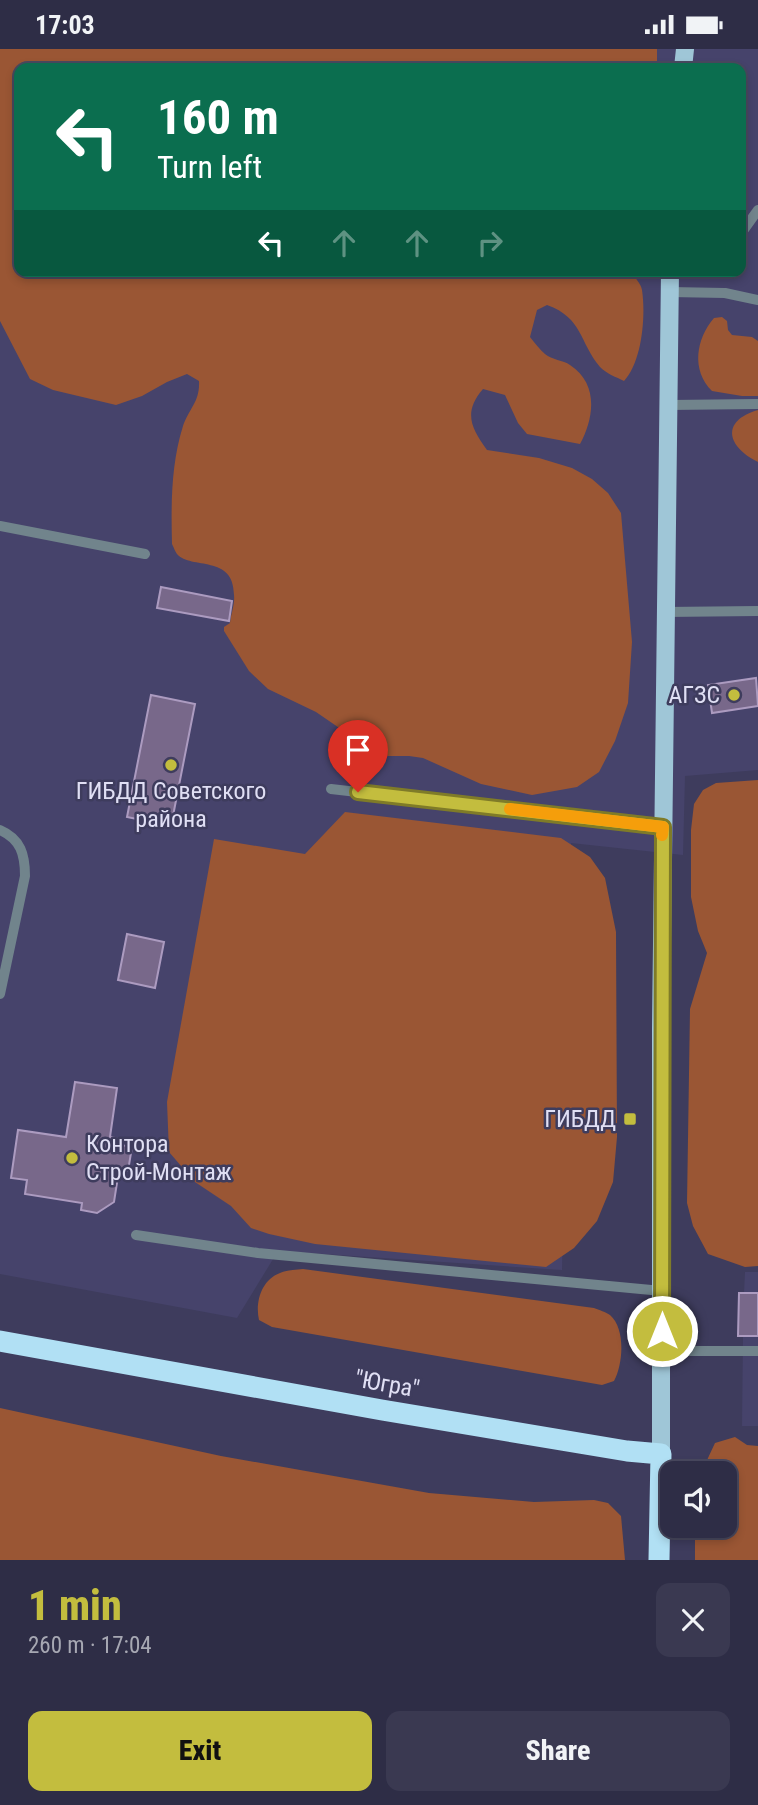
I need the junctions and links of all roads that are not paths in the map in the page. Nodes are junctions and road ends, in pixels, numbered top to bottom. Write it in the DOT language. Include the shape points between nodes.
graph roads {
  1 [pos="758,210"];
  2 [pos="746,227"];
  3 [pos="670,277"];
  4 [pos="670,292"];
  5 [pos="758,300"];
  6 [pos="758,404"];
  7 [pos="669,405"];
  8 [pos="0,526"];
  9 [pos="145,554"];
  10 [pos="758,611"];
  11 [pos="666,612"];
  12 [pos="331,789"];
  13 [pos="663,827"];
  14 [pos="0,830"];
  15 [pos="0,994"];
  16 [pos="136,1235"];
  17 [pos="662,1291"];
  18 [pos="0,1341"];
  19 [pos="662,1351"];
  20 [pos="758,1351"];
  21 [pos="661,1454"];
  22 [pos="659,1560"];
  1 -- 2 [label="lane"];
  3 -- 4 [label="main road"];
  4 -- 5 [label="lane" via="725,293"];
  4 -- 7 [label="main road"];
  6 -- 7 [label="lane"];
  7 -- 11 [label="main road"];
  8 -- 9 [label="lane"];
  10 -- 11 [label="lane"];
  11 -- 13 [label="main road"];
  12 -- 13 [label="lane"];
  13 -- 17 [label="main road"];
  14 -- 15 [label="lane" via="19,843 25,861"];
  16 -- 17 [label="lane" via="258,1253"];
  17 -- 19 [label="main road"];
  18 -- 21 [label="highway, \"Югра\"" via="382,1410"];
  19 -- 20 [label="lane"];
  19 -- 21 [label="main road"];
  21 -- 22 [label="highway"];
}
